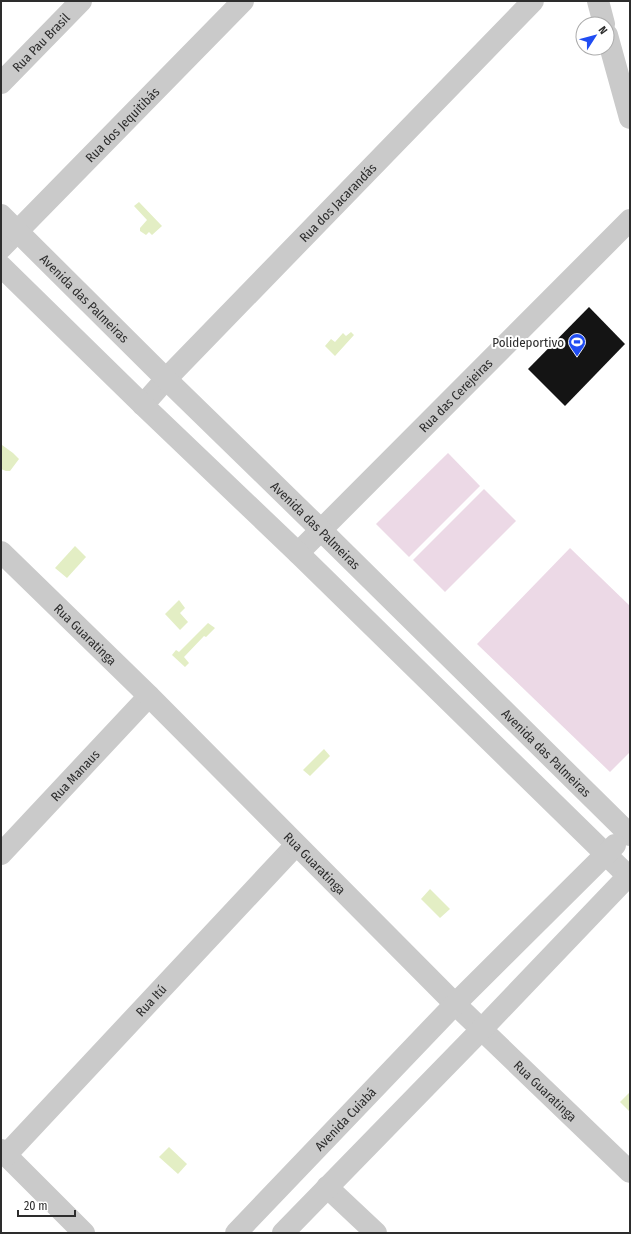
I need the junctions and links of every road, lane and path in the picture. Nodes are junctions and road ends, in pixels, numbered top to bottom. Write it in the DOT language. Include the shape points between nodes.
graph roads {
  1 [pos="81,1"];
  2 [pos="242,1"];
  3 [pos="533,1"];
  4 [pos="598,1"];
  5 [pos="602,16"];
  6 [pos="613,56"];
  7 [pos="1,83"];
  8 [pos="630,118"];
  9 [pos="1,215"];
  10 [pos="630,220"];
  11 [pos="17,231"];
  12 [pos="1,248"];
  13 [pos="1,266"];
  14 [pos="166,380"];
  15 [pos="143,405"];
  16 [pos="321,530"];
  17 [pos="1,552"];
  18 [pos="298,553"];
  19 [pos="149,696"];
  20 [pos="629,832"];
  21 [pos="296,845"];
  22 [pos="1,854"];
  23 [pos="606,855"];
  24 [pos="629,876"];
  25 [pos="455,1004"];
  26 [pos="481,1030"];
  27 [pos="4,1153"];
  28 [pos="630,1172"];
  29 [pos="328,1187"];
  30 [pos="84,1233"];
  31 [pos="236,1233"];
  32 [pos="283,1233"];
  33 [pos="376,1233"];
  1 -- 7 [label="street, Rua Pau Brasil"];
  2 -- 11 [label="street, Rua dos Jequitibás"];
  3 -- 14 [label="street, Rua dos Jacarandás"];
  4 -- 5 [label="street"];
  6 -- 8 [label="street"];
  9 -- 11 [label="street, Avenida das Palmeiras"];
  10 -- 16 [label="street, Rua das Cerejeiras"];
  11 -- 12 [label="street, Rua dos Jequitibás"];
  11 -- 14 [label="street, Avenida das Palmeiras"];
  13 -- 15 [label="street"];
  14 -- 15 [label="street, Rua dos Jacarandás"];
  14 -- 16 [label="street, Avenida das Palmeiras"];
  15 -- 18 [label="street"];
  16 -- 18 [label="street, Rua das Cerejeiras"];
  16 -- 20 [label="street, Avenida das Palmeiras"];
  17 -- 19 [label="street, Rua Guaratinga"];
  18 -- 23 [label="street"];
  19 -- 21 [label="street, Rua Guaratinga"];
  19 -- 22 [label="street, Rua Manaus"];
  20 -- 23 [label="street, Avenida Cuiabá"];
  21 -- 25 [label="street, Rua Guaratinga"];
  21 -- 27 [label="street, Rua Itú"];
  23 -- 24 [label="street"];
  23 -- 25 [label="street, Avenida Cuiabá"];
  24 -- 26 [label="street"];
  25 -- 26 [label="street, Rua Guaratinga"];
  25 -- 31 [label="street, Avenida Cuiabá"];
  26 -- 28 [label="street, Rua Guaratinga"];
  26 -- 29 [label="street"];
  27 -- 30 [label="street"];
  29 -- 32 [label="street"];
  29 -- 33 [label="street"];
}
